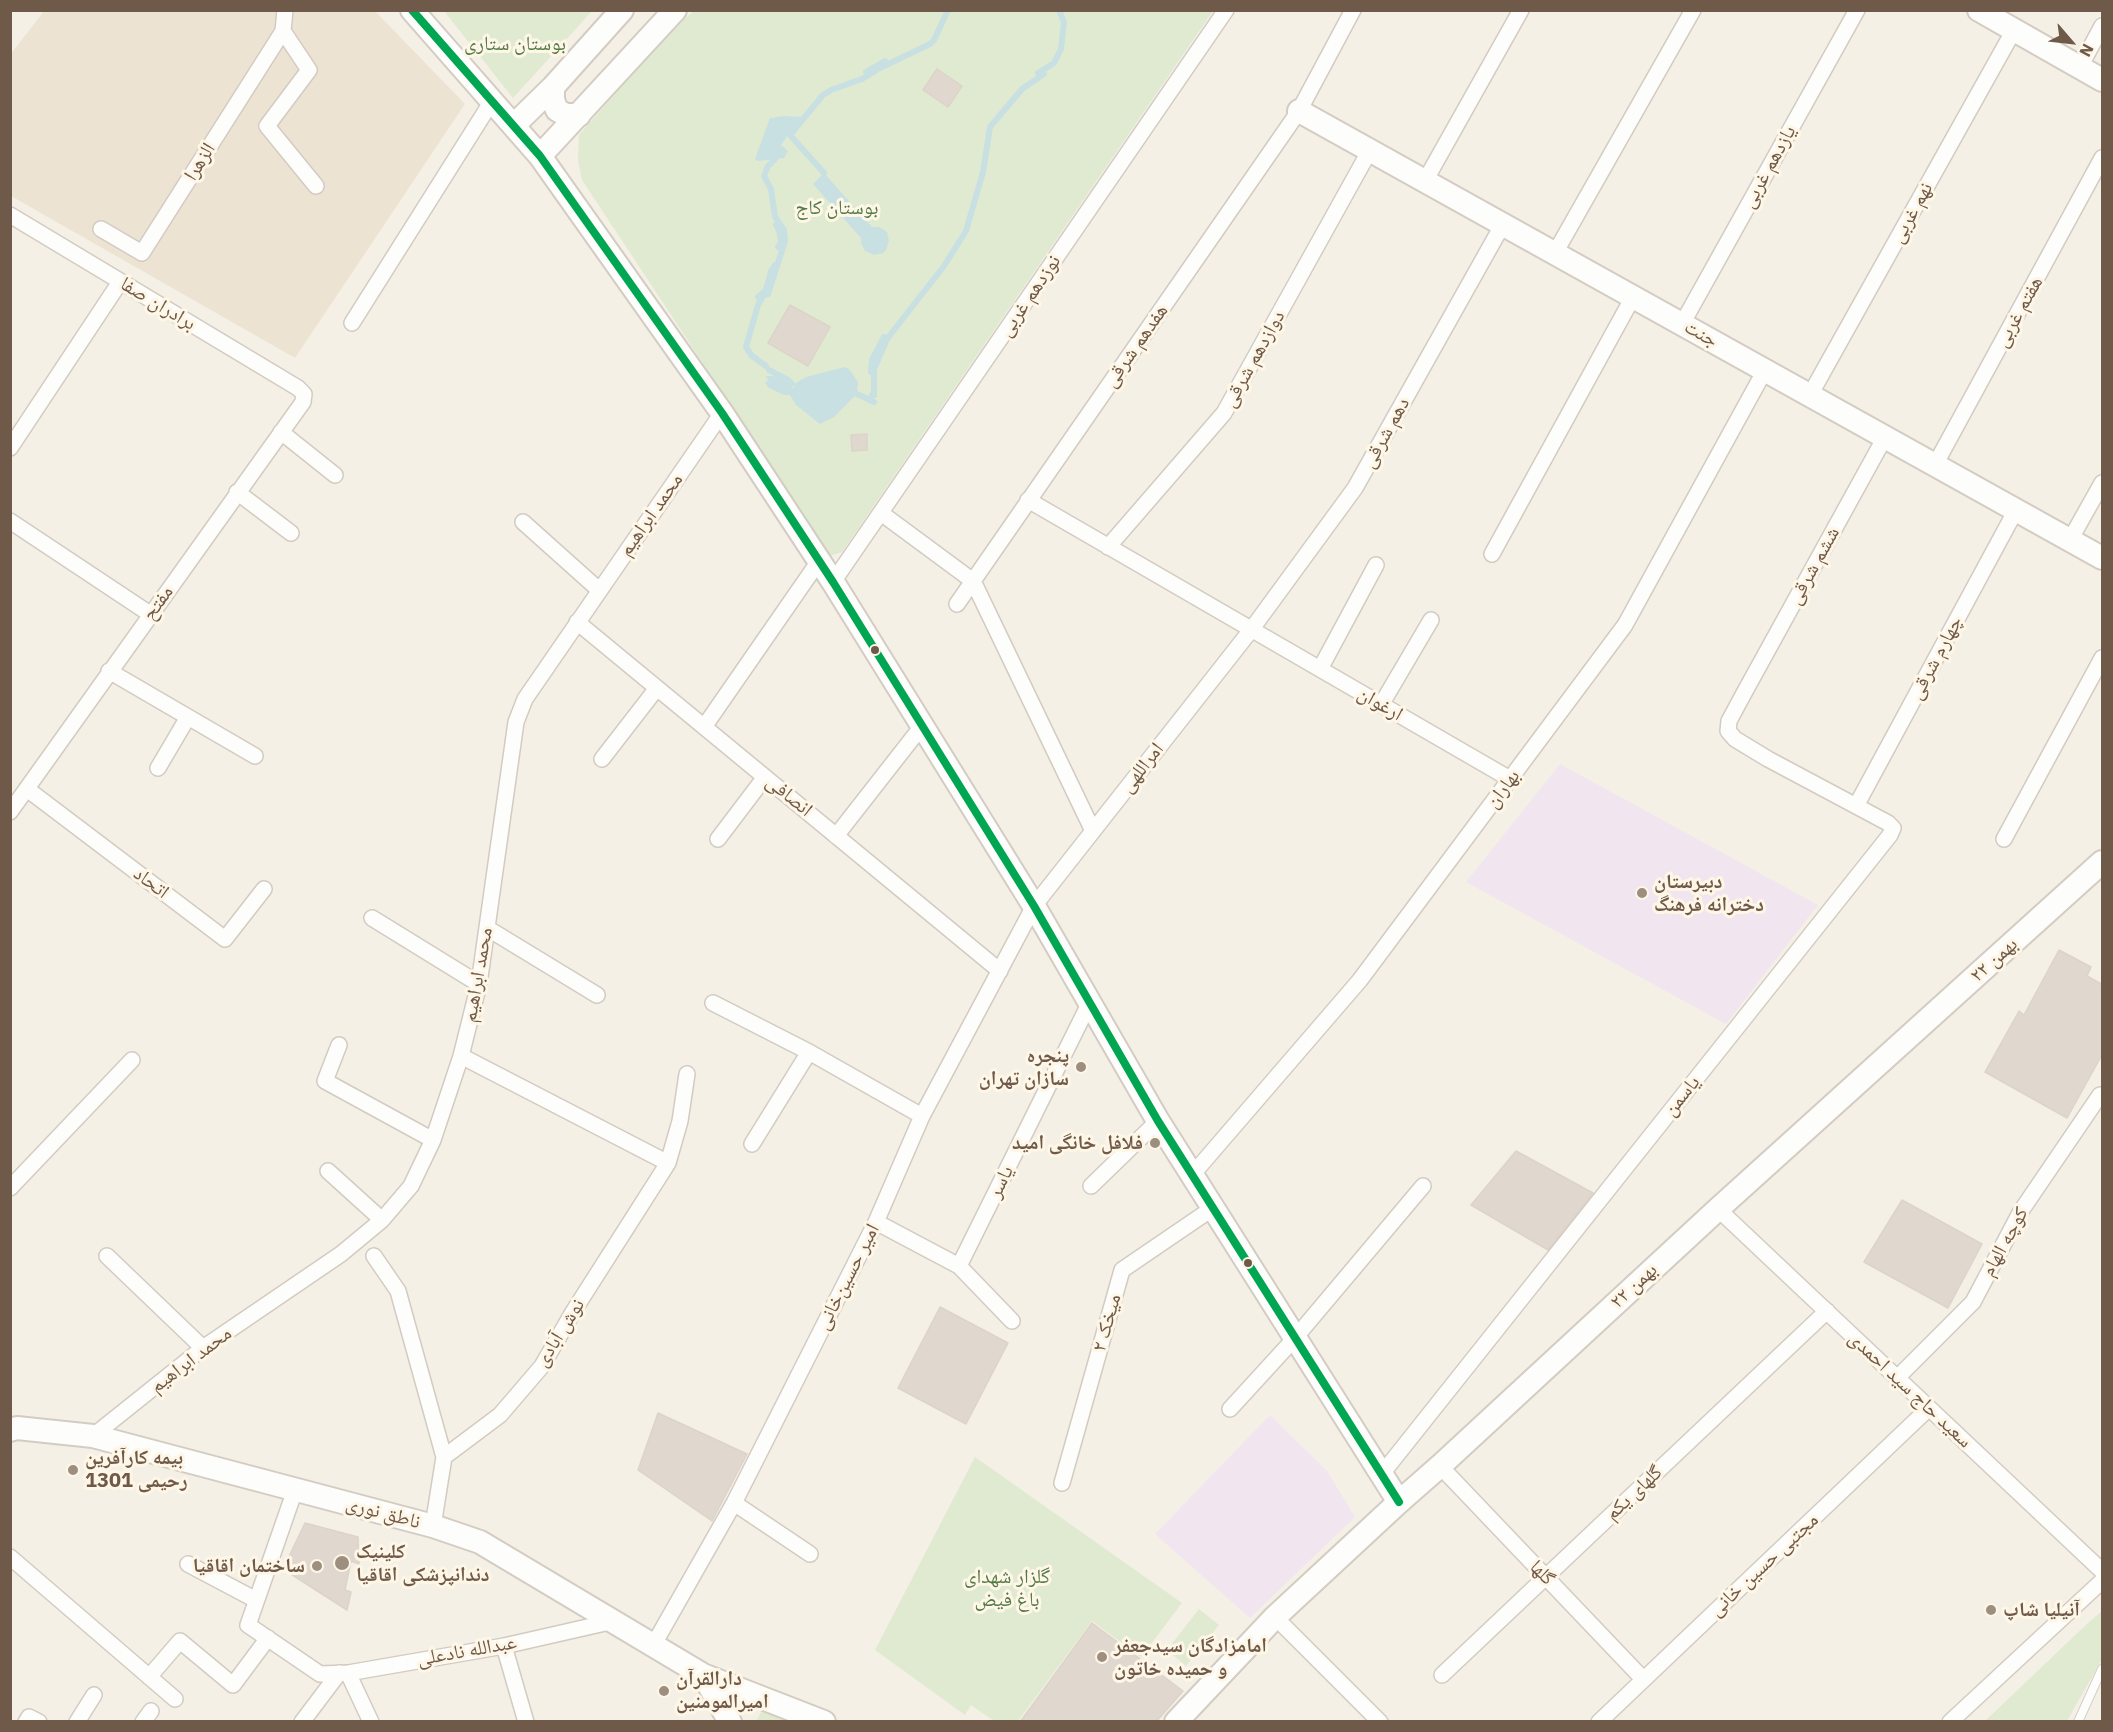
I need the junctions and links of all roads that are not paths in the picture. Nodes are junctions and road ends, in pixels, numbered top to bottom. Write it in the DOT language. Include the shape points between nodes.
graph roads {
  1 [pos="285,10"];
  2 [pos="412,10"];
  3 [pos="622,10"];
  4 [pos="675,10"];
  5 [pos="1226,10"];
  6 [pos="1353,10"];
  7 [pos="1521,10"];
  8 [pos="1693,10"];
  9 [pos="1857,10"];
  10 [pos="1979,10"];
  11 [pos="2103,26"];
  12 [pos="2014,30"];
  13 [pos="283,31"];
  14 [pos="2080,67"];
  15 [pos="2103,80"];
  16 [pos="553,87"];
  17 [pos="492,101"];
  18 [pos="1299,111"];
  19 [pos="579,115"];
  20 [pos="514,125"];
  21 [pos="1370,150"];
  22 [pos="540,156"];
  23 [pos="2103,158"];
  24 [pos="1425,181"];
  25 [pos="316,186"];
  26 [pos="10,215"];
  27 [pos="1503,224"];
  28 [pos="101,229"];
  29 [pos="1556,253"];
  30 [pos="120,282"];
  31 [pos="1633,297"];
  32 [pos="352,323"];
  33 [pos="1682,324"];
  34 [pos="1765,370"];
  35 [pos="304,394"];
  36 [pos="1810,395"];
  37 [pos="722,412"];
  38 [pos="281,432"];
  39 [pos="1886,437"];
  40 [pos="10,448"];
  41 [pos="1935,465"];
  42 [pos="335,475"];
  43 [pos="2103,483"];
  44 [pos="237,492"];
  45 [pos="1028,500"];
  46 [pos="2016,510"];
  47 [pos="881,513"];
  48 [pos="10,521"];
  49 [pos="523,522"];
  50 [pos="291,533"];
  51 [pos="2070,540"];
  52 [pos="1108,547"];
  53 [pos="1492,554"];
  54 [pos="2103,558"];
  55 [pos="819,561"];
  56 [pos="1376,565"];
  57 [pos="973,580"];
  58 [pos="833,582"];
  59 [pos="599,590"];
  60 [pos="957,604"];
  61 [pos="150,614"];
  62 [pos="1431,620"];
  63 [pos="577,622"];
  64 [pos="1251,630"];
  65 [pos="2103,658"];
  66 [pos="1320,669"];
  67 [pos="109,671"];
  68 [pos="657,688"];
  69 [pos="1381,705"];
  70 [pos="188,717"];
  71 [pos="922,726"];
  72 [pos="704,727"];
  73 [pos="255,756"];
  74 [pos="602,759"];
  75 [pos="1768,759"];
  76 [pos="158,768"];
  77 [pos="765,777"];
  78 [pos="1510,780"];
  79 [pos="27,789"];
  80 [pos="1856,806"];
  81 [pos="10,812"];
  82 [pos="1093,831"];
  83 [pos="836,836"];
  84 [pos="718,839"];
  85 [pos="2004,839"];
  86 [pos="2103,862"];
  87 [pos="264,889"];
  88 [pos="1034,906"];
  89 [pos="372,918"];
  90 [pos="487,928"];
  91 [pos="1000,971"];
  92 [pos="479,984"];
  93 [pos="597,995"];
  94 [pos="1090,1002"];
  95 [pos="713,1003"];
  96 [pos="339,1045"];
  97 [pos="809,1052"];
  98 [pos="461,1056"];
  99 [pos="132,1060"];
  100 [pos="687,1074"];
  101 [pos="2100,1095"];
  102 [pos="922,1116"];
  103 [pos="1158,1121"];
  104 [pos="433,1140"];
  105 [pos="752,1144"];
  106 [pos="668,1163"];
  107 [pos="328,1172"];
  108 [pos="1192,1175"];
  109 [pos="1091,1186"];
  110 [pos="1423,1186"];
  111 [pos="10,1188"];
  112 [pos="1213,1208"];
  113 [pos="1718,1209"];
  114 [pos="382,1220"];
  115 [pos="876,1222"];
  116 [pos="107,1256"];
  117 [pos="374,1256"];
  118 [pos="959,1266"];
  119 [pos="1827,1311"];
  120 [pos="1012,1320"];
  121 [pos="1295,1338"];
  122 [pos="203,1348"];
  123 [pos="1897,1378"];
  124 [pos="1929,1408"];
  125 [pos="1230,1409"];
  126 [pos="10,1430"];
  127 [pos="93,1436"];
  128 [pos="444,1456"];
  129 [pos="1440,1466"];
  130 [pos="1381,1475"];
  131 [pos="1062,1482"];
  132 [pos="296,1490"];
  133 [pos="1399,1502"];
  134 [pos="734,1503"];
  135 [pos="433,1526"];
  136 [pos="810,1554"];
  137 [pos="10,1557"];
  138 [pos="188,1564"];
  139 [pos="2103,1571"];
  140 [pos="1545,1577"];
  141 [pos="2103,1581"];
  142 [pos="256,1600"];
  143 [pos="1275,1617"];
  144 [pos="614,1621"];
  145 [pos="268,1638"];
  146 [pos="654,1644"];
  147 [pos="504,1646"];
  148 [pos="2103,1669"];
  149 [pos="343,1673"];
  150 [pos="703,1675"];
  151 [pos="1442,1675"];
  152 [pos="149,1677"];
  153 [pos="1643,1679"];
  154 [pos="94,1695"];
  155 [pos="175,1699"];
  156 [pos="77,1722"];
  157 [pos="302,1722"];
  158 [pos="371,1722"];
  159 [pos="526,1722"];
  160 [pos="730,1722"];
  161 [pos="824,1722"];
  162 [pos="1176,1722"];
  163 [pos="1380,1722"];
  164 [pos="1599,1722"];
  165 [pos="1950,1722"];
  166 [pos="2078,1722"];
  1 -- 13 [label="street, الزهرا"];
  2 -- 17 [label="main road"];
  3 -- 16 [label="main road"];
  4 -- 19 [label="main road"];
  5 -- 47 [label="street, نوزدهم غربی"];
  6 -- 18 [label="street, هفدهم شرقی"];
  7 -- 24 [label="street"];
  8 -- 29 [label="street"];
  9 -- 33 [label="street, یازدهم غربی"];
  10 -- 12 [label="main road"];
  11 -- 14 [label="street"];
  12 -- 14 [label="main road"];
  12 -- 36 [label="street, نهم غربی"];
  13 -- 25 [label="street" via="309,70 267,126"];
  13 -- 28 [label="street, الزهرا" via="142,253"];
  14 -- 15 [label="main road"];
  16 -- 19 [label="main road" via="557,110 566,116"];
  16 -- 20 [label="main road"];
  17 -- 20 [label="main road"];
  17 -- 32 [label="street"];
  18 -- 21 [label="main road, جنت"];
  18 -- 45 [label="street, هفدهم شرقی"];
  19 -- 22 [label="main road"];
  20 -- 22 [label="main road"];
  21 -- 24 [label="main road, جنت"];
  21 -- 52 [label="street, دوازدهم شرقی" via="1224,412"];
  22 -- 37 [label="main road"];
  23 -- 41 [label="street, هفتم غربی"];
  24 -- 27 [label="main road, جنت"];
  26 -- 30 [label="street, برادران صفا"];
  27 -- 29 [label="main road, جنت"];
  27 -- 64 [label="street, دهم شرقی" via="1355,488"];
  29 -- 31 [label="main road, جنت"];
  30 -- 35 [label="street, برادران صفا"];
  30 -- 40 [label="street"];
  31 -- 33 [label="main road, جنت"];
  31 -- 53 [label="street"];
  33 -- 34 [label="main road, جنت"];
  34 -- 36 [label="main road, جنت"];
  34 -- 78 [label="street, بهاران" via="1625,625"];
  35 -- 38 [label="street, مفتح" via="303,402"];
  36 -- 39 [label="main road, جنت"];
  37 -- 55 [label="main road"];
  37 -- 59 [label="street, محمد ابراهیم"];
  38 -- 42 [label="street"];
  38 -- 44 [label="street, مفتح"];
  39 -- 41 [label="main road, جنت"];
  39 -- 75 [label="street, ششم شرقی" via="1729,721 1728,731 1735,739"];
  41 -- 46 [label="main road, جنت"];
  43 -- 51 [label="street"];
  44 -- 50 [label="street"];
  44 -- 61 [label="street, مفتح"];
  45 -- 52 [label="street, ارغوان"];
  45 -- 57 [label="street, هفدهم شرقی"];
  46 -- 51 [label="main road, جنت"];
  46 -- 80 [label="street, چهارم شرقی"];
  47 -- 57 [label="street"];
  47 -- 58 [label="street, نوزدهم غربی"];
  48 -- 61 [label="street"];
  49 -- 59 [label="street"];
  51 -- 54 [label="main road, جنت"];
  52 -- 64 [label="street, ارغوان"];
  55 -- 58 [label="main road"];
  55 -- 72 [label="street"];
  56 -- 66 [label="street"];
  57 -- 60 [label="street, هفدهم شرقی"];
  57 -- 82 [label="street"];
  58 -- 71 [label="main road"];
  59 -- 63 [label="street, محمد ابراهیم"];
  61 -- 67 [label="street, مفتح"];
  62 -- 69 [label="street"];
  63 -- 68 [label="street, انصافی"];
  63 -- 90 [label="street, محمد ابراهیم" via="525,699 516,722"];
  64 -- 66 [label="street, ارغوان"];
  64 -- 82 [label="street, امراللهی"];
  65 -- 85 [label="street"];
  66 -- 69 [label="street, ارغوان"];
  67 -- 70 [label="street"];
  67 -- 79 [label="street, مفتح"];
  68 -- 72 [label="street, انصافی"];
  68 -- 74 [label="street"];
  69 -- 78 [label="street, ارغوان"];
  70 -- 73 [label="street"];
  70 -- 76 [label="street"];
  71 -- 83 [label="street"];
  71 -- 88 [label="main road"];
  72 -- 77 [label="street, انصافی"];
  75 -- 80 [label="street, یاسمن"];
  77 -- 83 [label="street, انصافی"];
  77 -- 84 [label="street"];
  78 -- 108 [label="street, بهاران" via="1360,980"];
  79 -- 81 [label="street, مفتح"];
  79 -- 87 [label="street, اتحاد" via="225,939"];
  80 -- 130 [label="street, یاسمن" via="1888,823 1893,828 1890,835"];
  82 -- 88 [label="street, امراللهی"];
  83 -- 91 [label="street, انصافی"];
  86 -- 113 [label="main road, ۲۲ بهمن"];
  88 -- 91 [label="street, امیر حسین‌خانی"];
  88 -- 94 [label="main road"];
  89 -- 92 [label="street"];
  90 -- 92 [label="street, محمد ابراهیم"];
  90 -- 93 [label="street"];
  91 -- 102 [label="street, امیر حسین‌خانی"];
  92 -- 98 [label="street, محمد ابراهیم"];
  94 -- 103 [label="main road"];
  94 -- 118 [label="street, یاسر"];
  95 -- 97 [label="street"];
  96 -- 104 [label="street" via="325,1081"];
  97 -- 102 [label="street"];
  97 -- 105 [label="street"];
  98 -- 104 [label="street, محمد ابراهیم"];
  98 -- 106 [label="street"];
  99 -- 111 [label="street"];
  100 -- 106 [label="street, نوش آبادی"];
  101 -- 123 [label="street, کوچه الهام" via="2021,1211 1973,1302"];
  102 -- 115 [label="street, امیر حسین‌خانی"];
  103 -- 108 [label="main road"];
  103 -- 109 [label="street"];
  104 -- 114 [label="street, محمد ابراهیم" via="411,1186"];
  106 -- 128 [label="street, نوش آبادی" via="542,1366 500,1415"];
  107 -- 114 [label="street"];
  108 -- 112 [label="main road"];
  110 -- 121 [label="street"];
  112 -- 121 [label="main road"];
  112 -- 131 [label="street, میخک ۲" via="1122,1270"];
  113 -- 119 [label="street, سعید حاج سید احمدی"];
  113 -- 129 [label="main road, ۲۲ بهمن"];
  114 -- 122 [label="street, محمد ابراهیم" via="341,1254"];
  115 -- 118 [label="street"];
  115 -- 134 [label="street, امیر حسین‌خانی"];
  116 -- 122 [label="street"];
  117 -- 128 [label="street" via="399,1291"];
  118 -- 120 [label="street"];
  119 -- 123 [label="street, سعید حاج سید احمدی"];
  119 -- 140 [label="street, گلهای یکم"];
  121 -- 125 [label="street"];
  121 -- 130 [label="main road"];
  122 -- 127 [label="street, محمد ابراهیم"];
  123 -- 124 [label="street, سعید حاج سید احمدی"];
  124 -- 139 [label="street, سعید حاج سید احمدی"];
  124 -- 153 [label="street, مجتبی حسین خانی"];
  126 -- 127 [label="main road, ناطق نوری"];
  127 -- 132 [label="main road, ناطق نوری"];
  128 -- 135 [label="street"];
  129 -- 133 [label="main road, ۲۲ بهمن"];
  129 -- 140 [label="street, گلها"];
  130 -- 133 [label="main road"];
  132 -- 135 [label="main road, ناطق نوری"];
  132 -- 142 [label="street"];
  133 -- 143 [label="main road, ۲۲ بهمن"];
  134 -- 136 [label="street"];
  134 -- 146 [label="street, امیر حسین‌خانی"];
  135 -- 144 [label="main road, ناطق نوری" via="480,1542"];
  137 -- 152 [label="street"];
  138 -- 142 [label="street"];
  140 -- 151 [label="street, گلهای یکم"];
  140 -- 153 [label="street, گلها"];
  141 -- 165 [label="street"];
  142 -- 145 [label="street" via="248,1625"];
  143 -- 162 [label="main road, ۲۲ بهمن"];
  143 -- 163 [label="street"];
  144 -- 146 [label="main road, ناطق نوری"];
  144 -- 147 [label="street, عبدالله نادعلی"];
  145 -- 149 [label="street, عبدالله نادعلی" via="320,1674"];
  145 -- 152 [label="street" via="233,1685 180,1641"];
  146 -- 150 [label="main road, ناطق نوری"];
  147 -- 149 [label="street, عبدالله نادعلی"];
  147 -- 159 [label="street"];
  148 -- 166 [label="lane"];
  149 -- 157 [label="street"];
  149 -- 158 [label="street"];
  150 -- 160 [label="main road"];
  150 -- 161 [label="main road, ناطق نوری"];
  152 -- 155 [label="street"];
  153 -- 164 [label="street, مجتبی حسین خانی"];
  154 -- 156 [label="street"];
}
